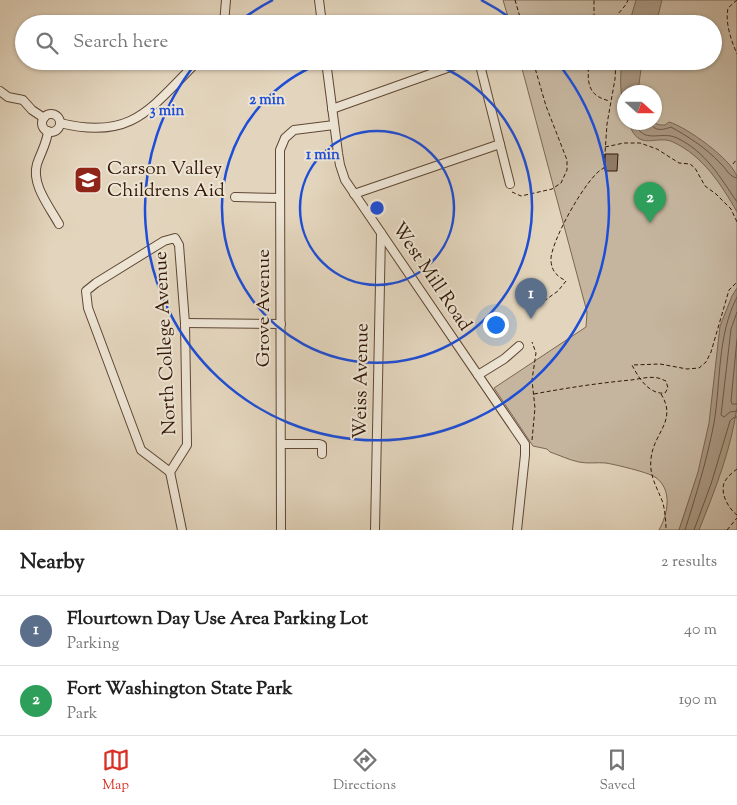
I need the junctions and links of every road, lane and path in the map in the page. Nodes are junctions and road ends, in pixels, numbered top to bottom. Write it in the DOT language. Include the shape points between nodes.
graph roads {
  1 [pos="226,0"];
  2 [pos="319,0"];
  3 [pos="515,0"];
  4 [pos="594,0"];
  5 [pos="628,0"];
  6 [pos="737,0"];
  7 [pos="225,15"];
  8 [pos="321,15"];
  9 [pos="519,15"];
  10 [pos="594,15"];
  11 [pos="618,15"];
  12 [pos="737,54"];
  13 [pos="189,70"];
  14 [pos="327,70"];
  15 [pos="442,70"];
  16 [pos="481,70"];
  17 [pos="536,70"];
  18 [pos="588,70"];
  19 [pos="616,70"];
  20 [pos="0,91"];
  21 [pos="611,101"];
  22 [pos="332,109"];
  23 [pos="44,118"];
  24 [pos="60,123"];
  25 [pos="334,126"];
  26 [pos="48,131"];
  27 [pos="500,144"];
  28 [pos="605,147"];
  29 [pos="737,159"];
  30 [pos="733,164"];
  31 [pos="510,184"];
  32 [pos="354,194"];
  33 [pos="235,197"];
  34 [pos="280,198"];
  35 [pos="737,222"];
  36 [pos="59,224"];
  37 [pos="381,233"];
  38 [pos="737,282"];
  39 [pos="544,301"];
  40 [pos="185,323"];
  41 [pos="281,324"];
  42 [pos="532,342"];
  43 [pos="519,346"];
  44 [pos="478,375"];
  45 [pos="639,379"];
  46 [pos="534,394"];
  47 [pos="661,394"];
  48 [pos="281,444"];
  49 [pos="531,446"];
  50 [pos="322,454"];
  51 [pos="737,469"];
  52 [pos="170,472"];
  53 [pos="737,515"];
  54 [pos="737,518"];
  55 [pos="182,530"];
  56 [pos="281,530"];
  57 [pos="374,530"];
  58 [pos="516,530"];
  59 [pos="666,530"];
  60 [pos="727,530"];
  1 -- 7 [label="street"];
  2 -- 8 [label="street"];
  3 -- 9 [label="path"];
  4 -- 10 [label="path"];
  5 -- 11 [label="path"];
  6 -- 12 [label="path" via="728,8 727,17"];
  13 -- 24 [label="street" via="150,110 131,122 89,128"];
  14 -- 22 [label="street, West Mill Road"];
  15 -- 22 [label="street"];
  16 -- 27 [label="street"];
  17 -- 31 [label="path" via="567,160 567,170 557,186 536,194 516,195"];
  18 -- 21 [label="path" via="594,95"];
  19 -- 21 [label="path"];
  20 -- 23 [label="street" via="8,97 23,100"];
  21 -- 28 [label="path"];
  22 -- 25 [label="street, West Mill Road"];
  23 -- 24 [label="street" via="54,114"];
  23 -- 26 [label="street" via="43,125"];
  24 -- 26 [label="street" via="56,130"];
  25 -- 32 [label="street, West Mill Road" via="342,173"];
  25 -- 34 [label="street, Grove Avenue" via="294,130 285,138 280,150"];
  26 -- 36 [label="street" via="36,178"];
  27 -- 31 [label="street"];
  27 -- 32 [label="street"];
  28 -- 35 [label="path" via="640,144 657,149 679,163 690,164 705,186 731,209"];
  28 -- 39 [label="path" via="604,168 598,171 578,199 553,248 553,270 557,276 567,280 558,292"];
  29 -- 30 [label="path"];
  32 -- 37 [label="street, West Mill Road"];
  33 -- 34 [label="street"];
  34 -- 41 [label="street, Grove Avenue"];
  37 -- 44 [label="street, West Mill Road"];
  37 -- 57 [label="street, Weiss Avenue"];
  38 -- 45 [label="path" via="729,290 706,362 699,368 687,369 660,364 632,365"];
  40 -- 41 [label="street"];
  40 -- 52 [label="street, North College Avenue" via="187,445"];
  40 -- 52 [label="street, North College Avenue" via="180,245 175,238 155,246 96,282 86,292 88,308 141,450"];
  41 -- 48 [label="street, Grove Avenue"];
  42 -- 46 [label="path" via="536,353 532,376"];
  43 -- 44 [label="street"];
  44 -- 58 [label="street, West Mill Road" via="525,444"];
  45 -- 46 [label="path"];
  45 -- 47 [label="path"];
  45 -- 47 [label="path" via="666,381 667,391"];
  46 -- 49 [label="path"];
  47 -- 59 [label="path" via="667,410 664,425 653,446 650,470 662,503"];
  48 -- 50 [label="street" via="319,444"];
  48 -- 56 [label="street, Grove Avenue"];
  51 -- 53 [label="path" via="725,481 723,489 728,507"];
  52 -- 55 [label="street"];
  54 -- 60 [label="path"];
}
